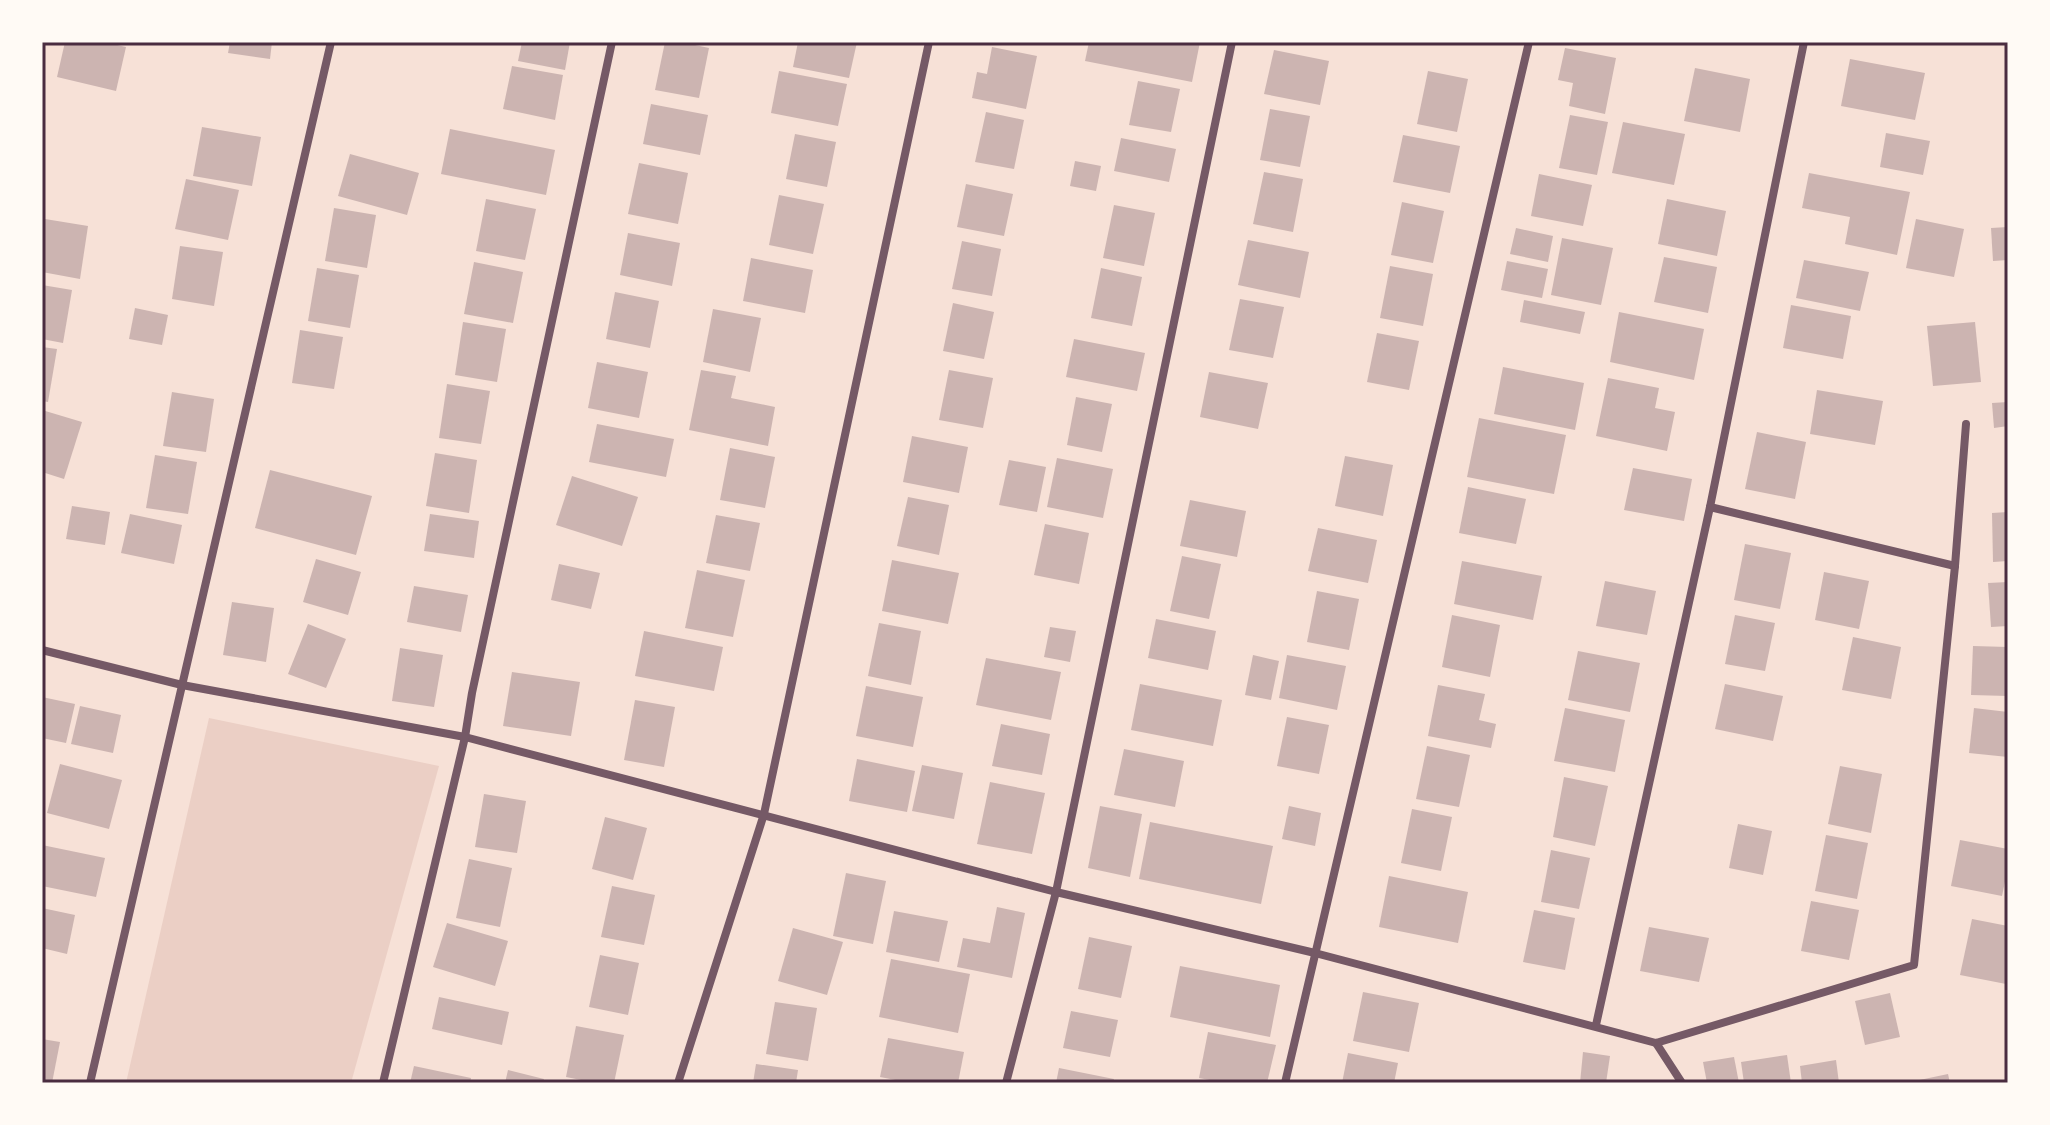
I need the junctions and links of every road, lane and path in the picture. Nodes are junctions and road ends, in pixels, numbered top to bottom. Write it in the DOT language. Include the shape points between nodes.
graph roads {
  1 [pos="331,42"];
  2 [pos="612,42"];
  3 [pos="929,42"];
  4 [pos="1232,42"];
  5 [pos="1529,42"];
  6 [pos="1804,42"];
  7 [pos="1966,424"];
  8 [pos="1710,507"];
  9 [pos="1955,566"];
  10 [pos="42,650"];
  11 [pos="182,685"];
  12 [pos="465,737"];
  13 [pos="764,814"];
  14 [pos="1056,892"];
  15 [pos="1315,953"];
  16 [pos="1596,1025"];
  17 [pos="1656,1043"];
  18 [pos="90,1083"];
  19 [pos="383,1083"];
  20 [pos="678,1083"];
  21 [pos="1006,1083"];
  22 [pos="1285,1083"];
  23 [pos="1682,1083"];
  1 -- 11 [label="street"];
  2 -- 12 [label="street"];
  3 -- 13 [label="street"];
  4 -- 14 [label="street"];
  5 -- 15 [label="street"];
  6 -- 8 [label="street"];
  7 -- 9 [label="street"];
  8 -- 9 [label="street"];
  8 -- 16 [label="street"];
  9 -- 17 [label="street" via="1914,965"];
  10 -- 11 [label="street"];
  11 -- 12 [label="street"];
  11 -- 18 [label="street"];
  12 -- 13 [label="street"];
  12 -- 19 [label="street"];
  13 -- 14 [label="street"];
  13 -- 20 [label="street"];
  14 -- 15 [label="street"];
  14 -- 21 [label="street"];
  15 -- 16 [label="street"];
  15 -- 22 [label="street"];
  16 -- 17 [label="street"];
  17 -- 23 [label="street"];
}
